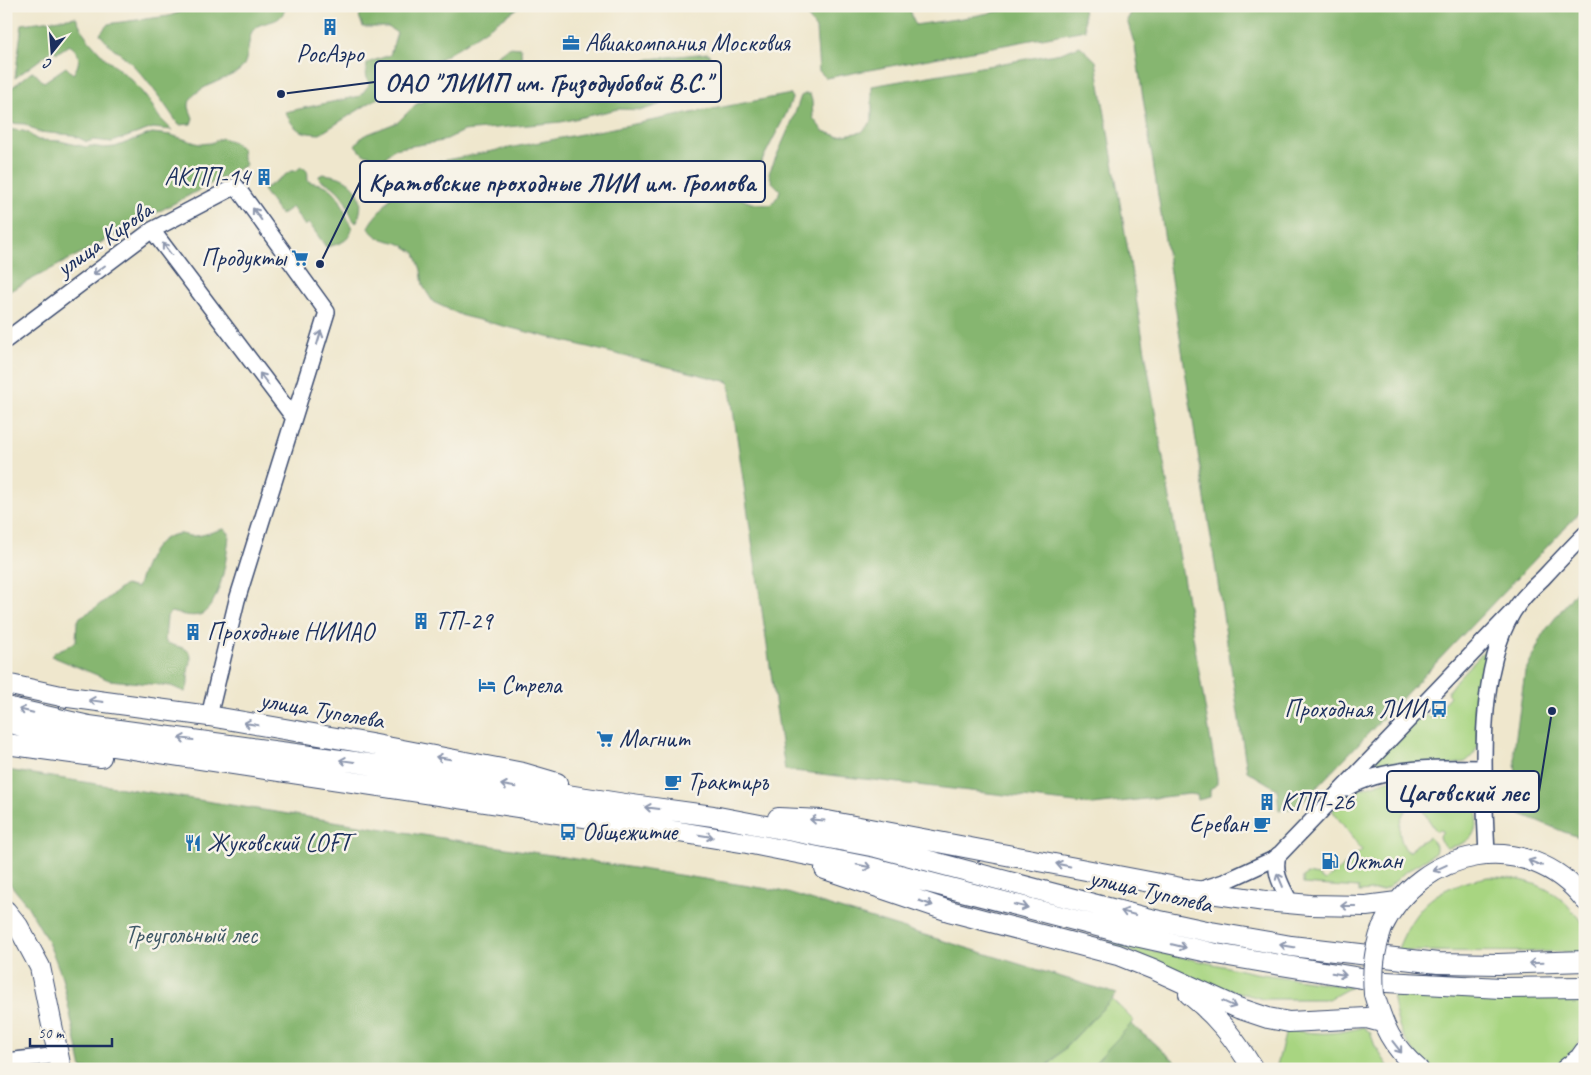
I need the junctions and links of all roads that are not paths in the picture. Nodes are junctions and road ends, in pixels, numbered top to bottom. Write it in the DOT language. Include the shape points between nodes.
graph roads {
  1 [pos="152,230"];
  2 [pos="6,340"];
  3 [pos="294,418"];
  4 [pos="1585,534"];
  5 [pos="1513,611"];
  6 [pos="6,684"];
  7 [pos="6,707"];
  8 [pos="209,716"];
  9 [pos="6,722"];
  10 [pos="6,744"];
  11 [pos="1484,768"];
  12 [pos="1333,797"];
  13 [pos="624,814"];
  14 [pos="713,816"];
  15 [pos="747,843"];
  16 [pos="1278,855"];
  17 [pos="1487,855"];
  18 [pos="1197,891"];
  19 [pos="1582,892"];
  20 [pos="1397,902"];
  21 [pos="1292,904"];
  22 [pos="6,911"];
  23 [pos="1585,961"];
  24 [pos="1153,969"];
  25 [pos="1585,987"];
  26 [pos="1382,1022"];
  27 [pos="1585,1051"];
  28 [pos="6,1061"];
  29 [pos="60,1062"];
  30 [pos="1585,1064"];
  31 [pos="1253,1069"];
  32 [pos="1418,1069"];
  33 [pos="1566,1069"];
  34 [pos="1574,1069"];
  1 -- 2 [label="street, улица Кирова, one-way"];
  3 -- 1 [label="street, one-way"];
  3 -- 1 [label="street, улица Кирова, one-way" via="327,312 236,186"];
  3 -- 8 [label="street" via="237,600"];
  4 -- 5 [label="street"];
  5 -- 11 [label="street" via="1501,635 1487,696"];
  5 -- 12 [label="street"];
  8 -- 6 [label="main road, улица Туполева, one-way" via="61,696"];
  13 -- 7 [label="main road, улица Туполева, one-way" via="355,762 89,726"];
  13 -- 8 [label="main road, улица Туполева, one-way" via="523,773"];
  9 -- 13 [label="main road, улица Туполева" via="87,742"];
  10 -- 13 [label="main road, улица Туполева" via="507,818"];
  11 -- 12 [label="street" via="1450,767 1396,773 1350,786"];
  11 -- 17 [label="street"];
  12 -- 16 [label="street"];
  14 -- 13 [label="main road, улица Туполева, one-way"];
  13 -- 15 [label="main road, улица Туполева, one-way"];
  18 -- 14 [label="main road, улица Туполева, one-way" via="822,820"];
  23 -- 14 [label="main road, улица Туполева, one-way" via="1438,963 1291,946 1146,918 876,847"];
  15 -- 24 [label="main road, улица Туполева, one-way" via="949,911 1118,955"];
  15 -- 25 [label="main road, улица Туполева, one-way" via="868,867 1140,937 1287,966 1386,982 1501,988"];
  16 -- 18 [label="street"];
  21 -- 16 [label="street, one-way" via="1277,875"];
  19 -- 17 [label="main road, one-way" via="1552,871 1526,860"];
  17 -- 20 [label="main road, one-way" via="1450,863 1430,872"];
  18 -- 21 [label="main road, улица Туполева"];
  20 -- 21 [label="main road, улица Туполева, one-way" via="1366,906"];
  20 -- 26 [label="main road, bridge" via="1382,928 1372,972"];
  22 -- 29 [label="main road" via="40,967"];
  24 -- 26 [label="main road, one-way" via="1238,1008 1268,1018 1289,1022 1367,1018"];
  24 -- 31 [label="main road" via="1210,1010 1238,1043"];
  26 -- 32 [label="main road, one-way" via="1392,1040"];
  27 -- 33 [label="main road"];
  28 -- 29 [label="street"];
  30 -- 34 [label="main road"];
}
